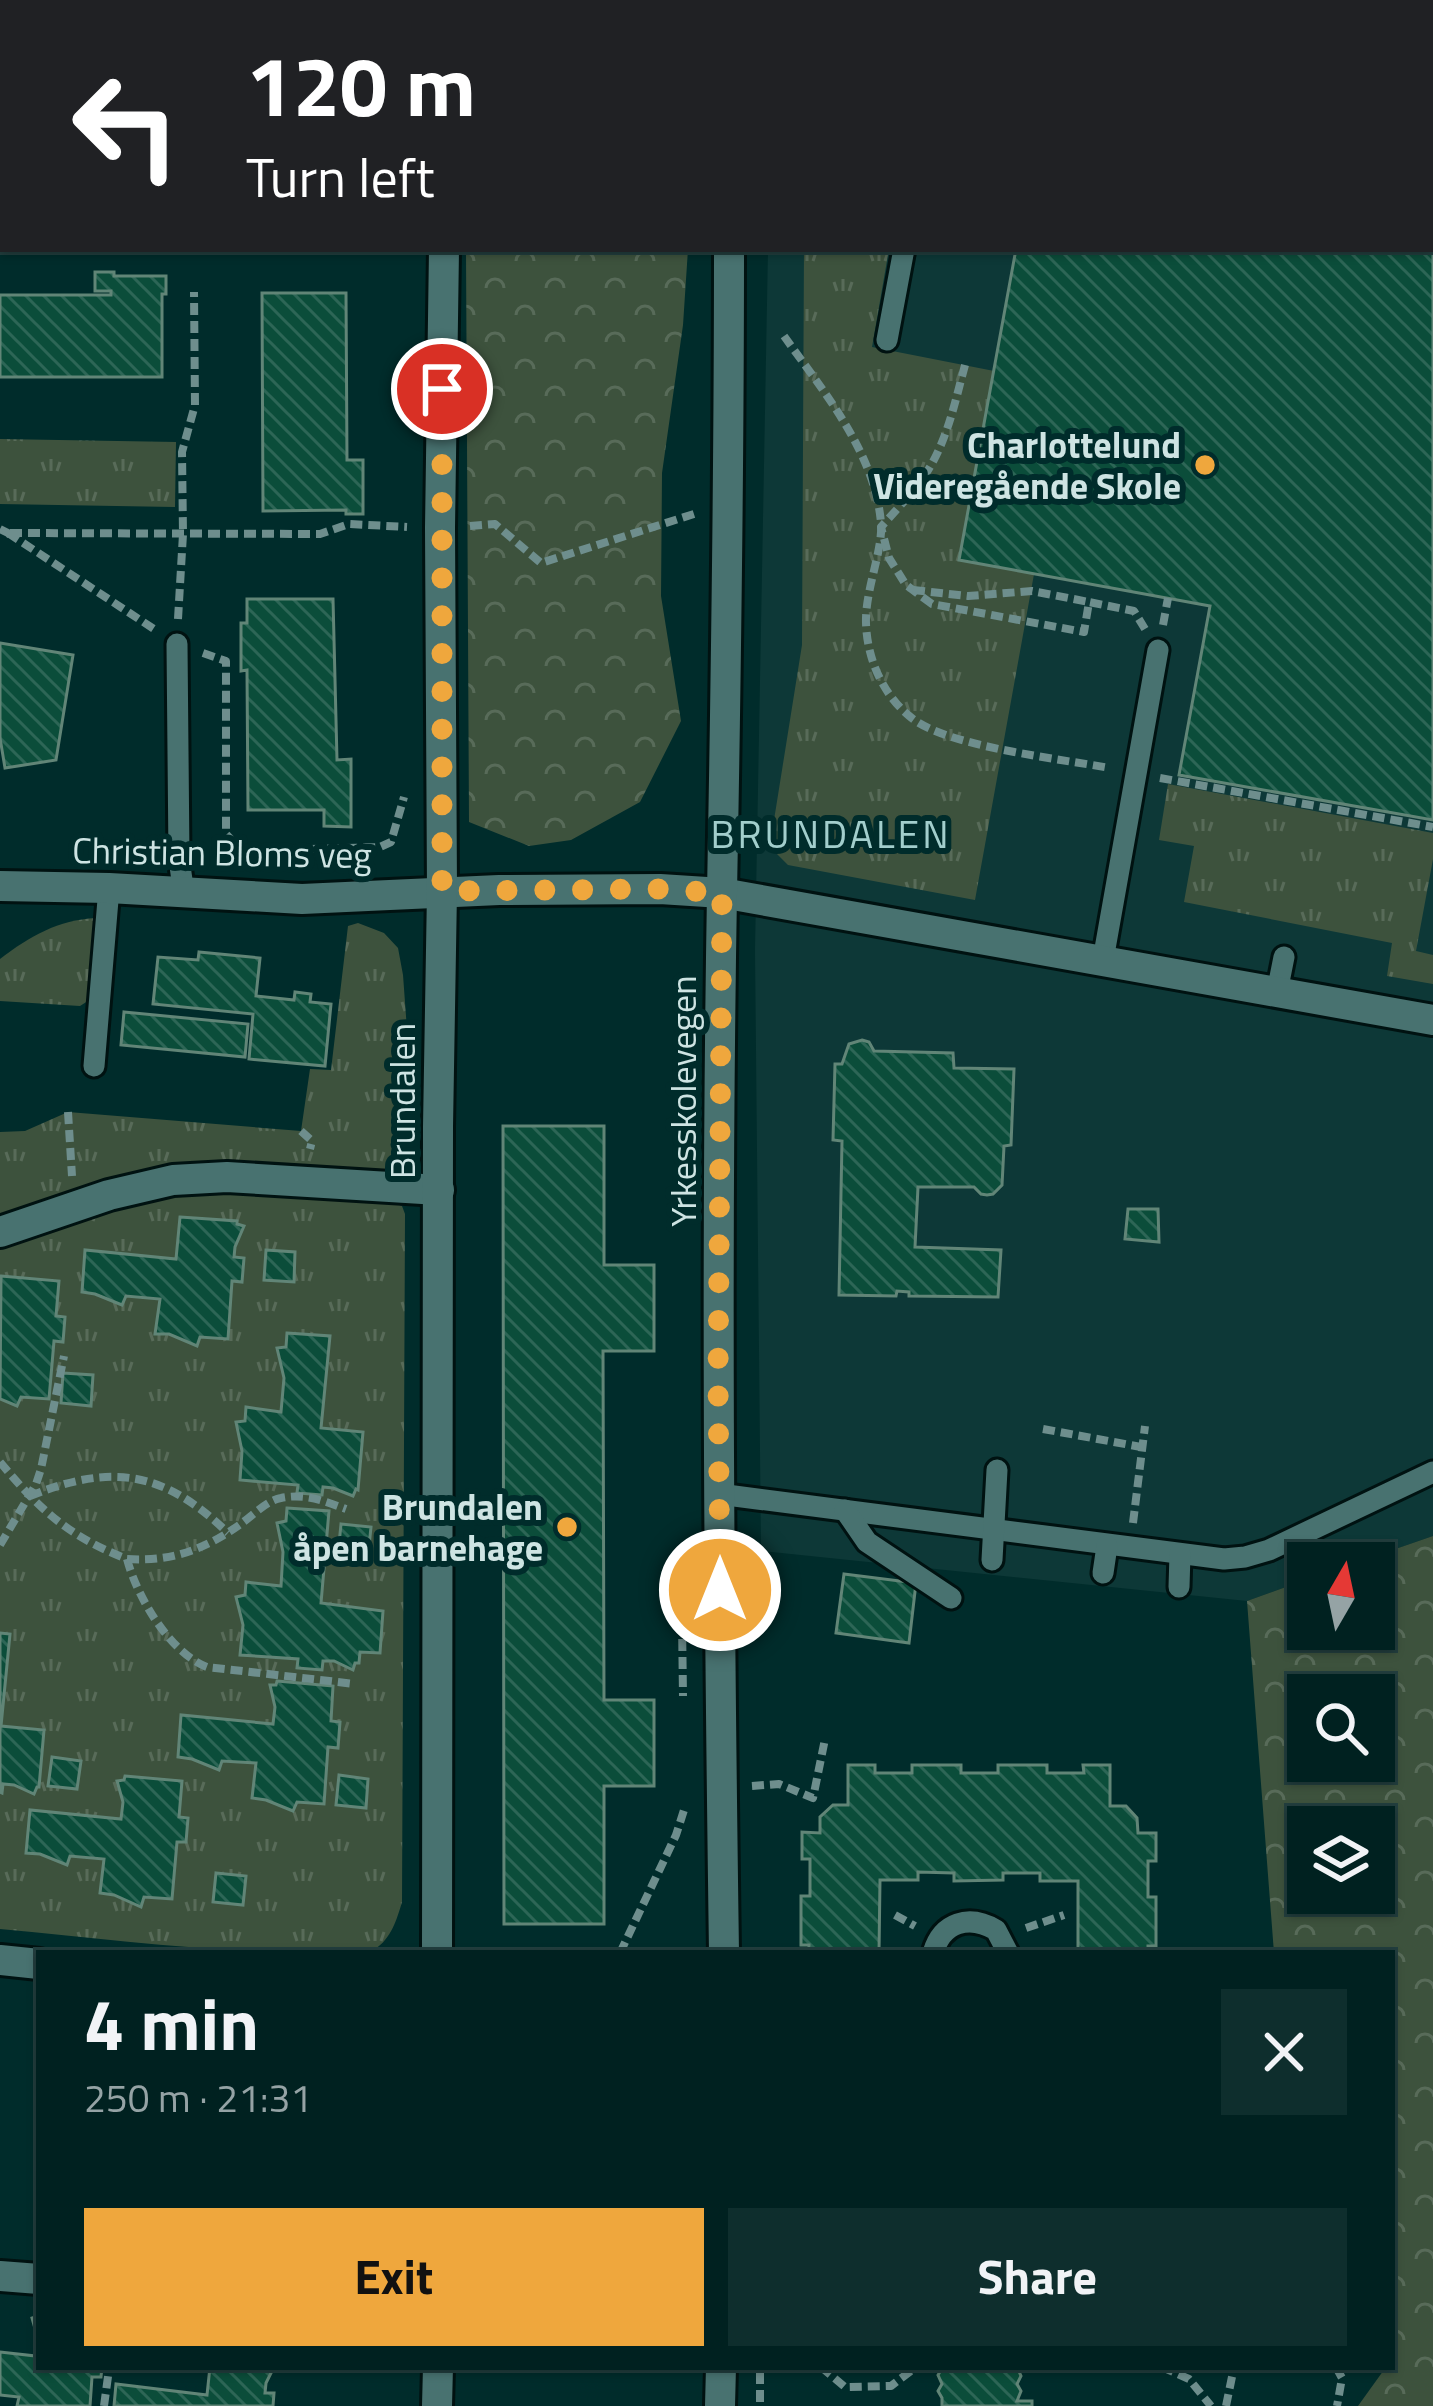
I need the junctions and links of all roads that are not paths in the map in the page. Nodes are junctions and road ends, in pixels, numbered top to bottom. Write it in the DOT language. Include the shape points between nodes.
graph roads {
  1 [pos="443,252"];
  2 [pos="729,252"];
  3 [pos="903,252"];
  4 [pos="887,340"];
  5 [pos="177,644"];
  6 [pos="1159,650"];
  7 [pos="0,886"];
  8 [pos="109,888"];
  9 [pos="442,891"];
  10 [pos="722,893"];
  11 [pos="184,894"];
  12 [pos="1284,957"];
  13 [pos="1103,960"];
  14 [pos="1277,992"];
  15 [pos="1433,1020"];
  16 [pos="94,1066"];
  17 [pos="439,1190"];
  18 [pos="0,1232"];
  19 [pos="997,1470"];
  20 [pos="1433,1472"];
  21 [pos="719,1494"];
  22 [pos="845,1510"];
  23 [pos="996,1529"];
  24 [pos="1118,1547"];
  25 [pos="1180,1554"];
  26 [pos="992,1560"];
  27 [pos="1103,1573"];
  28 [pos="1179,1587"];
  29 [pos="951,1598"];
  30 [pos="1006,1947"];
  31 [pos="437,1950"];
  32 [pos="724,1950"];
  33 [pos="934,1950"];
  34 [pos="0,1960"];
  35 [pos="36,1964"];
  36 [pos="0,2276"];
  37 [pos="36,2279"];
  38 [pos="438,2370"];
  39 [pos="721,2370"];
  40 [pos="437,2406"];
  41 [pos="720,2406"];
  1 -- 9 [label="street, Brundalen"];
  2 -- 10 [label="street, Yrkesskolevegen"];
  3 -- 4 [label="lane"];
  5 -- 11 [label="lane"];
  6 -- 13 [label="lane"];
  7 -- 8 [label="street, Christian Bloms veg"];
  8 -- 11 [label="street, Christian Bloms veg"];
  8 -- 16 [label="lane"];
  9 -- 10 [label="street, Christian Bloms veg"];
  9 -- 11 [label="street, Christian Bloms veg" via="302,899"];
  9 -- 17 [label="street, Brundalen"];
  10 -- 13 [label="street, Christian Bloms veg"];
  10 -- 21 [label="street, Yrkesskolevegen"];
  12 -- 14 [label="lane"];
  13 -- 14 [label="street, Christian Bloms veg"];
  14 -- 15 [label="street, Christian Bloms veg"];
  17 -- 18 [label="street" via="202,1178 142,1186"];
  17 -- 31 [label="street, Brundalen"];
  19 -- 23 [label="lane"];
  20 -- 25 [label="lane" via="1269,1550 1224,1559"];
  21 -- 22 [label="lane"];
  21 -- 32 [label="street, Yrkesskolevegen"];
  22 -- 23 [label="lane"];
  22 -- 29 [label="lane" via="866,1542"];
  23 -- 24 [label="lane"];
  23 -- 26 [label="lane"];
  24 -- 25 [label="lane"];
  24 -- 27 [label="lane"];
  25 -- 28 [label="lane"];
  30 -- 33 [label="lane" via="996,1930 971,1920 938,1938"];
  34 -- 35 [label="street"];
  36 -- 37 [label="street"];
  38 -- 40 [label="street"];
  39 -- 41 [label="street"];
}
